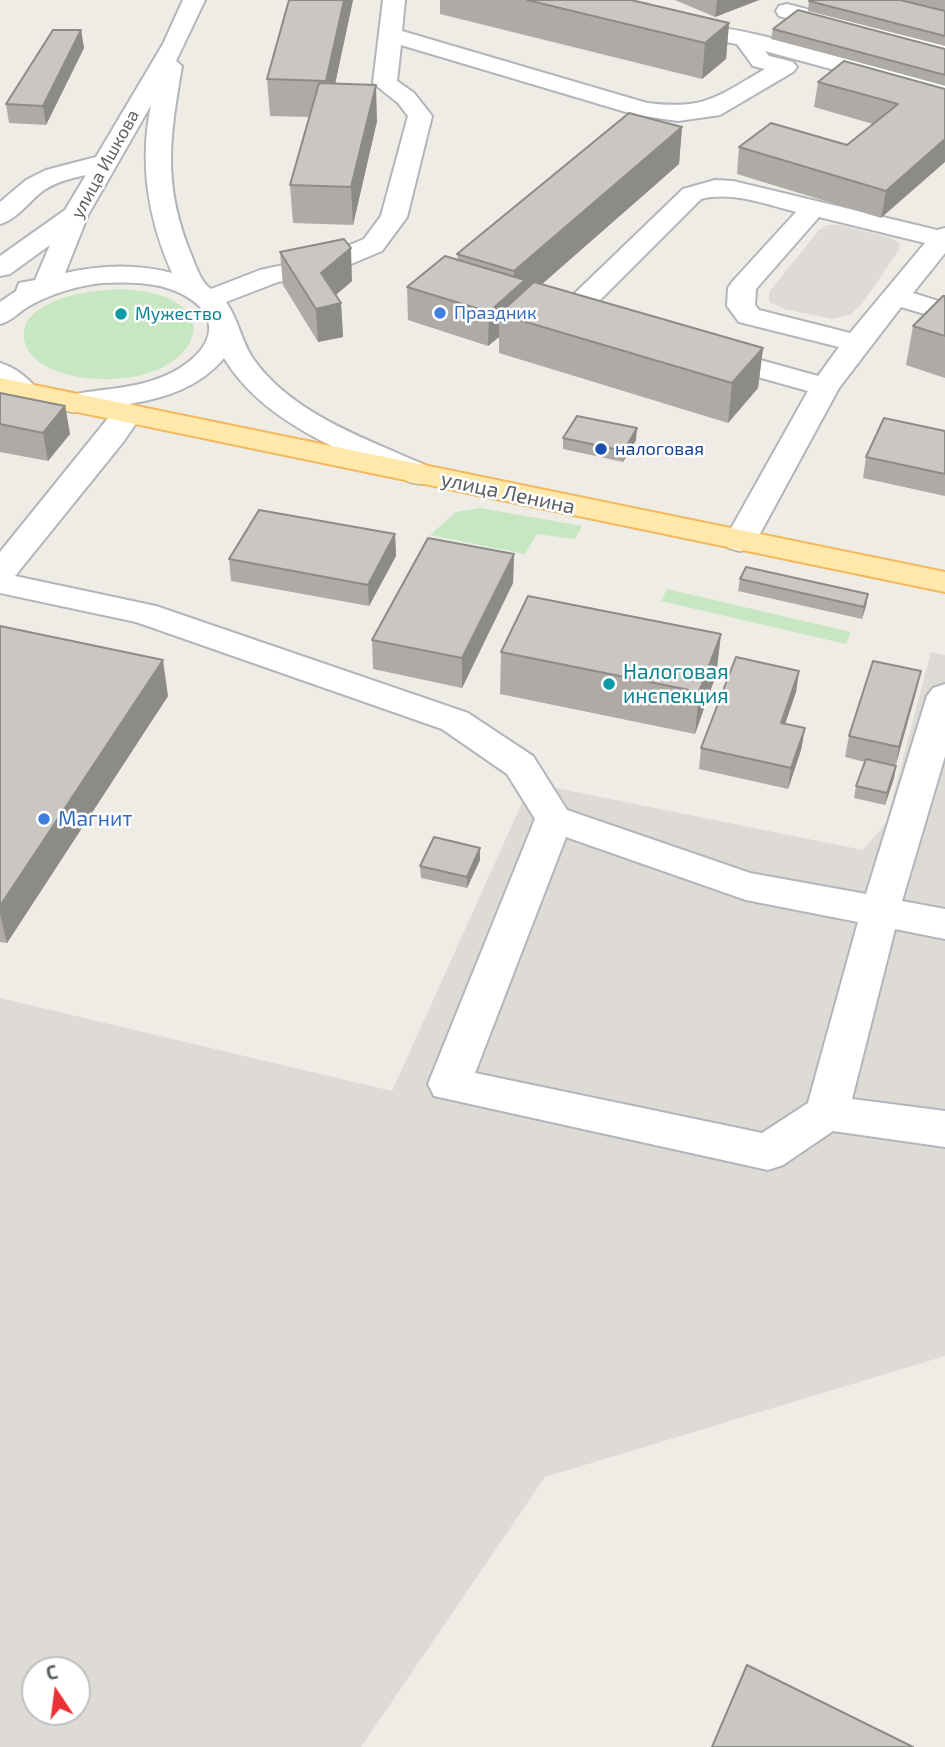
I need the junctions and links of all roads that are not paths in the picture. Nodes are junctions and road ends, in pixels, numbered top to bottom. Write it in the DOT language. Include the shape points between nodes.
graph roads {
  1 [pos="194,0"];
  2 [pos="394,0"];
  3 [pos="797,5"];
  4 [pos="657,22"];
  5 [pos="389,34"];
  6 [pos="744,38"];
  7 [pos="174,44"];
  8 [pos="945,52"];
  9 [pos="945,93"];
  10 [pos="106,162"];
  11 [pos="0,178"];
  12 [pos="35,185"];
  13 [pos="813,208"];
  14 [pos="75,215"];
  15 [pos="0,216"];
  16 [pos="943,237"];
  17 [pos="0,268"];
  18 [pos="46,287"];
  19 [pos="0,293"];
  20 [pos="202,295"];
  21 [pos="895,296"];
  22 [pos="945,312"];
  23 [pos="0,316"];
  24 [pos="225,332"];
  25 [pos="631,332"];
  26 [pos="856,344"];
  27 [pos="683,347"];
  28 [pos="0,372"];
  29 [pos="825,387"];
  30 [pos="13,390"];
  31 [pos="72,403"];
  32 [pos="128,412"];
  33 [pos="421,475"];
  34 [pos="740,541"];
  35 [pos="0,573"];
  36 [pos="945,582"];
  37 [pos="0,583"];
  38 [pos="945,696"];
  39 [pos="554,820"];
  40 [pos="880,911"];
  41 [pos="945,924"];
  42 [pos="827,1113"];
  43 [pos="945,1129"];
  1 -- 7 [label="street, улица Ишкова"];
  2 -- 5 [label="street"];
  3 -- 6 [label="street"];
  3 -- 8 [label="street"];
  4 -- 6 [label="street"];
  5 -- 6 [label="street" via="645,110 678,114 711,110 785,67 761,61"];
  5 -- 20 [label="street" via="385,83 420,116 394,217 373,245 329,263"];
  6 -- 9 [label="street"];
  7 -- 10 [label="street, улица Ишкова"];
  7 -- 20 [label="street, улица Ишкова" via="157,146 162,213 176,256"];
  10 -- 12 [label="street"];
  10 -- 14 [label="street, улица Ишкова"];
  11 -- 12 [label="street"];
  12 -- 15 [label="street"];
  13 -- 16 [label="street"];
  13 -- 25 [label="street" via="733,189 692,194 584,300 580,311 593,322"];
  13 -- 26 [label="street" via="742,288 741,306 749,316"];
  14 -- 17 [label="street"];
  14 -- 18 [label="street, улица Ишкова"];
  16 -- 21 [label="street"];
  18 -- 19 [label="street"];
  18 -- 20 [label="street" via="106,275 142,275 172,281"];
  18 -- 23 [label="street"];
  20 -- 24 [label="street, улица Ишкова" via="223,318"];
  21 -- 22 [label="street"];
  21 -- 26 [label="street"];
  24 -- 31 [label="street" via="208,362 182,379 142,393"];
  24 -- 33 [label="street" via="243,365 281,402 328,431"];
  26 -- 29 [label="street"];
  27 -- 29 [label="street"];
  28 -- 30 [label="street"];
  29 -- 34 [label="street"];
  30 -- 31 [label="main road, улица Ленина"];
  31 -- 32 [label="main road, улица Ленина"];
  32 -- 33 [label="main road, улица Ленина"];
  32 -- 35 [label="street"];
  33 -- 34 [label="main road, улица Ленина"];
  34 -- 36 [label="main road, улица Ленина"];
  37 -- 39 [label="street" via="144,613 455,721 520,765"];
  38 -- 40 [label="street"];
  39 -- 40 [label="street" via="746,886"];
  39 -- 42 [label="street" via="449,1084 768,1152"];
  40 -- 41 [label="street"];
  40 -- 42 [label="street"];
  42 -- 43 [label="street"];
}
